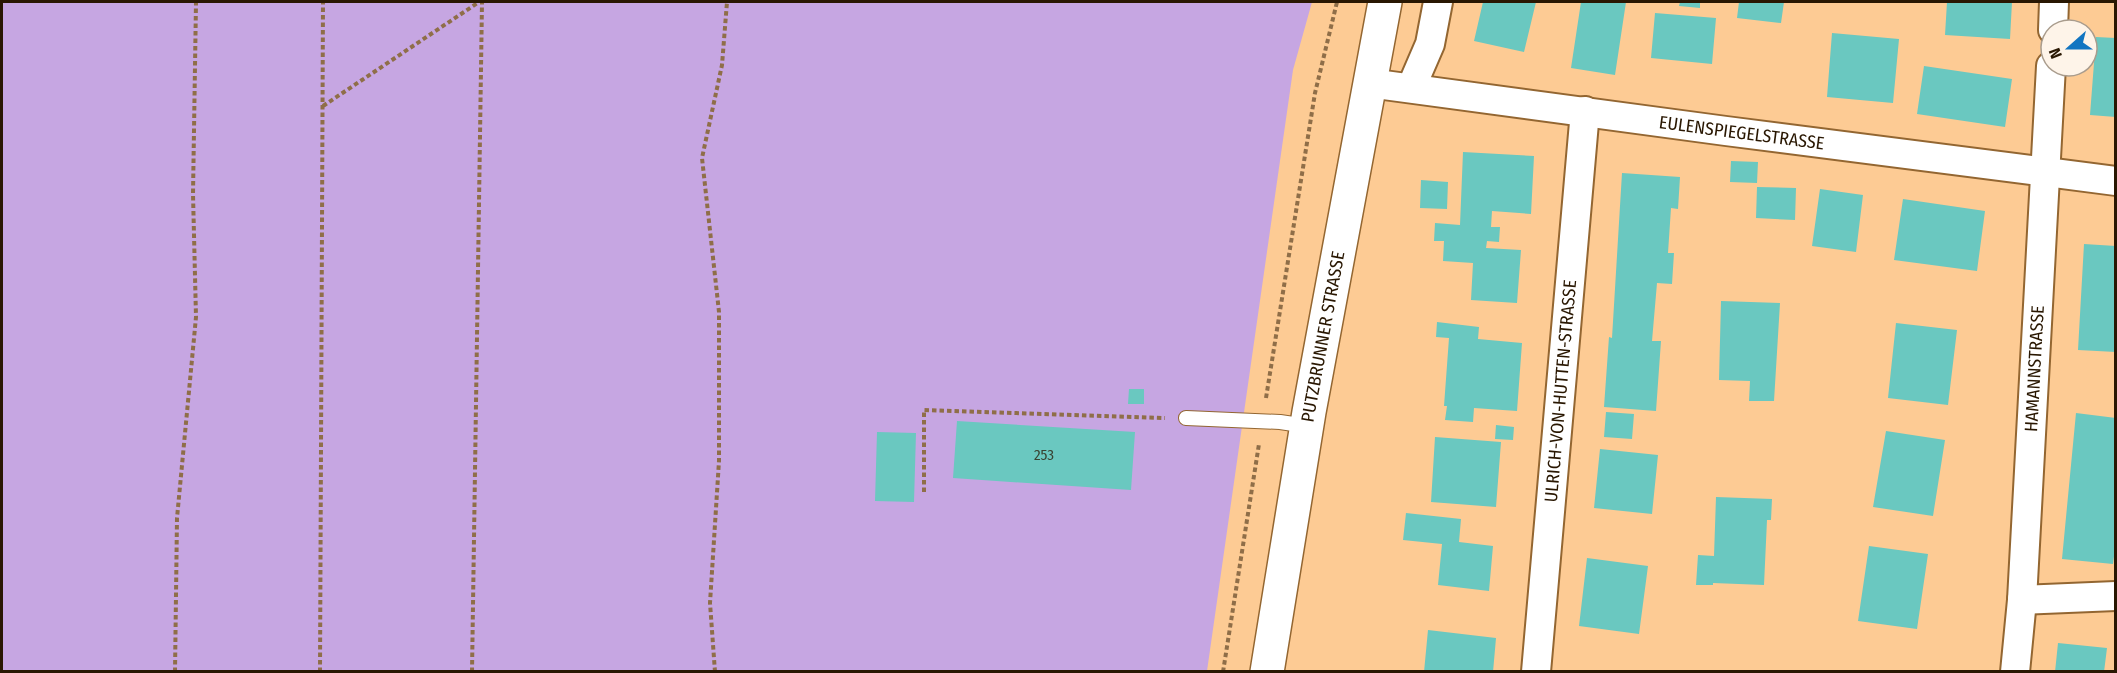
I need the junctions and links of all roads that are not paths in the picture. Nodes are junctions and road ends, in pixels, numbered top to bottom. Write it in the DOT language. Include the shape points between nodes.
graph roads {
  1 [pos="1385,2"];
  2 [pos="1438,2"];
  3 [pos="2054,2"];
  4 [pos="2053,18"];
  5 [pos="2050,78"];
  6 [pos="1369,83"];
  7 [pos="1411,88"];
  8 [pos="1585,111"];
  9 [pos="2046,173"];
  10 [pos="2115,181"];
  11 [pos="1186,418"];
  12 [pos="1307,426"];
  13 [pos="2115,596"];
  14 [pos="2022,600"];
  15 [pos="1267,672"];
  16 [pos="1536,672"];
  17 [pos="2015,672"];
  1 -- 6 [label="main road, PUTZBRUNNER STRASSE"];
  2 -- 7 [label="street" via="1430,44"];
  3 -- 4 [label="street"];
  5 -- 9 [label="street, HAMANNSTRASSE"];
  6 -- 7 [label="street, EULENSPIEGELSTRASSE"];
  6 -- 12 [label="main road, PUTZBRUNNER STRASSE"];
  7 -- 8 [label="street, EULENSPIEGELSTRASSE"];
  8 -- 9 [label="street, EULENSPIEGELSTRASSE"];
  8 -- 16 [label="street, ULRICH-VON-HUTTEN-STRASSE"];
  9 -- 10 [label="street, EULENSPIEGELSTRASSE"];
  9 -- 14 [label="street, HAMANNSTRASSE"];
  11 -- 12 [label="lane"];
  12 -- 15 [label="main road, PUTZBRUNNER STRASSE"];
  13 -- 14 [label="street"];
  14 -- 17 [label="street, HAMANNSTRASSE"];
}
